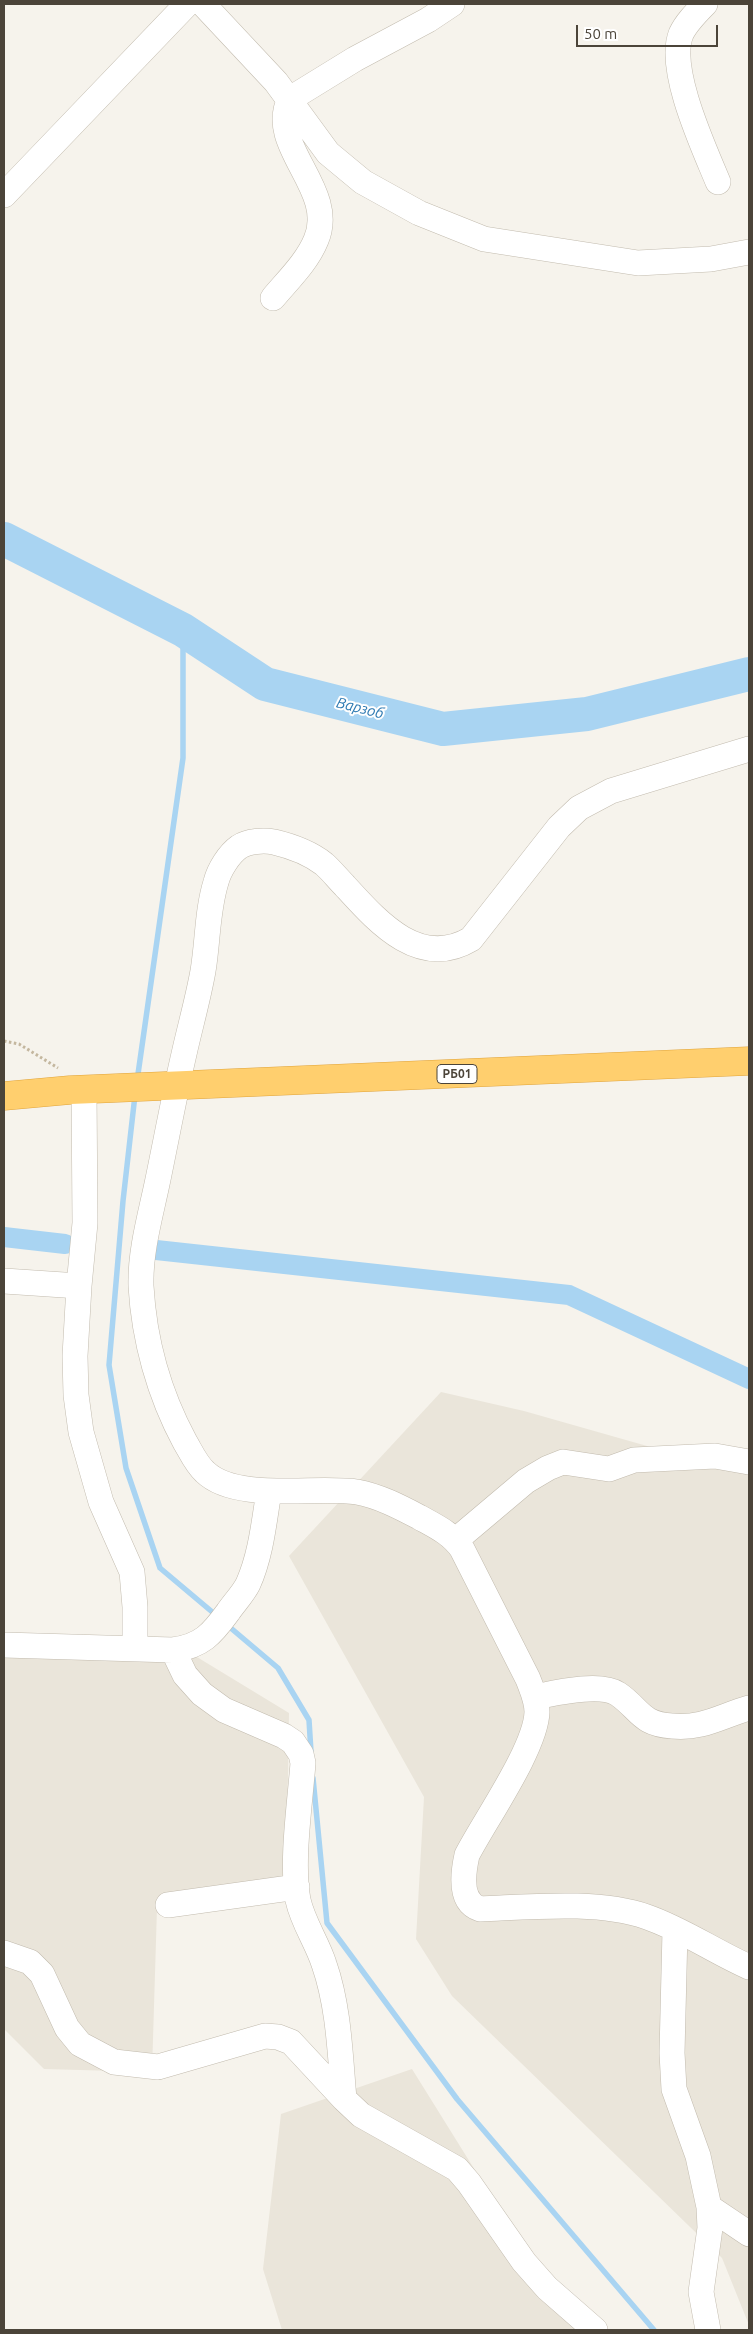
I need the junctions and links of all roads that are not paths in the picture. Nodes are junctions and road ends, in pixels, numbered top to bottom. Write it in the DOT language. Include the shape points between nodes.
graph roads {
  1 [pos="188,4"];
  2 [pos="204,4"];
  3 [pos="452,4"];
  4 [pos="705,4"];
  5 [pos="290,99"];
  6 [pos="718,182"];
  7 [pos="4,195"];
  8 [pos="749,252"];
  9 [pos="273,298"];
  10 [pos="749,749"];
  11 [pos="749,1061"];
  12 [pos="4,1077"];
  13 [pos="79,1085"];
  14 [pos="171,1087"];
  15 [pos="4,1096"];
  16 [pos="4,1281"];
  17 [pos="80,1286"];
  18 [pos="749,1462"];
  19 [pos="269,1491"];
  20 [pos="456,1540"];
  21 [pos="4,1645"];
  22 [pos="135,1647"];
  23 [pos="174,1650"];
  24 [pos="535,1697"];
  25 [pos="749,1708"];
  26 [pos="296,1887"];
  27 [pos="168,1904"];
  28 [pos="675,1931"];
  29 [pos="4,1953"];
  30 [pos="749,1967"];
  31 [pos="344,2099"];
  32 [pos="709,2207"];
  33 [pos="749,2234"];
  34 [pos="595,2330"];
  35 [pos="708,2330"];
  1 -- 7 [label="street"];
  2 -- 5 [label="street"];
  3 -- 5 [label="street"];
  4 -- 6 [label="street" via="681,34 678,64"];
  5 -- 8 [label="street" via="328,153 363,182 418,213 484,240 638,263 711,259"];
  5 -- 9 [label="street" via="285,108 287,132 314,190 321,221 317,239 304,261"];
  10 -- 14 [label="street" via="611,791 580,808 559,827 471,939 450,949 420,946 402,938 366,909 325,864 306,853 267,841 239,847 225,863 215,886 203,970"];
  11 -- 14 [label="highway, РБ01"];
  12 -- 13 [label="highway, РБ01"];
  13 -- 14 [label="highway, РБ01"];
  13 -- 15 [label="highway, РБ01"];
  13 -- 17 [label="street" via="85,1223"];
  14 -- 19 [label="street" via="142,1263 145,1326 158,1378 175,1421 202,1470 216,1481 232,1487"];
  16 -- 17 [label="street"];
  17 -- 22 [label="street" via="75,1356 81,1432 100,1502 132,1572"];
  18 -- 20 [label="street" via="715,1456 634,1460 599,1468 563,1462 526,1481"];
  19 -- 20 [label="street" via="360,1493 392,1503"];
  19 -- 23 [label="street" via="257,1561 247,1586 208,1636 190,1648"];
  20 -- 24 [label="street"];
  21 -- 22 [label="street"];
  22 -- 23 [label="street"];
  23 -- 26 [label="street" via="185,1675 202,1694 224,1710 284,1736 297,1746 303,1763"];
  24 -- 25 [label="street" via="608,1690 618,1694 641,1717 670,1726 701,1726"];
  24 -- 28 [label="street" via="537,1713 526,1751 467,1855 463,1870 467,1900 480,1909 559,1906 622,1911 647,1917"];
  26 -- 27 [label="street"];
  26 -- 31 [label="street" via="302,1914 324,1963 336,2009"];
  28 -- 30 [label="street"];
  28 -- 32 [label="street" via="674,2089 698,2156"];
  29 -- 31 [label="street" via="30,1962 42,1974 67,2028 80,2044 114,2062 158,2067 265,2036 278,2037 291,2042"];
  31 -- 34 [label="street" via="361,2115 457,2169 524,2262 547,2288"];
  32 -- 33 [label="street"];
  32 -- 35 [label="street" via="710,2228 701,2292"];
}
